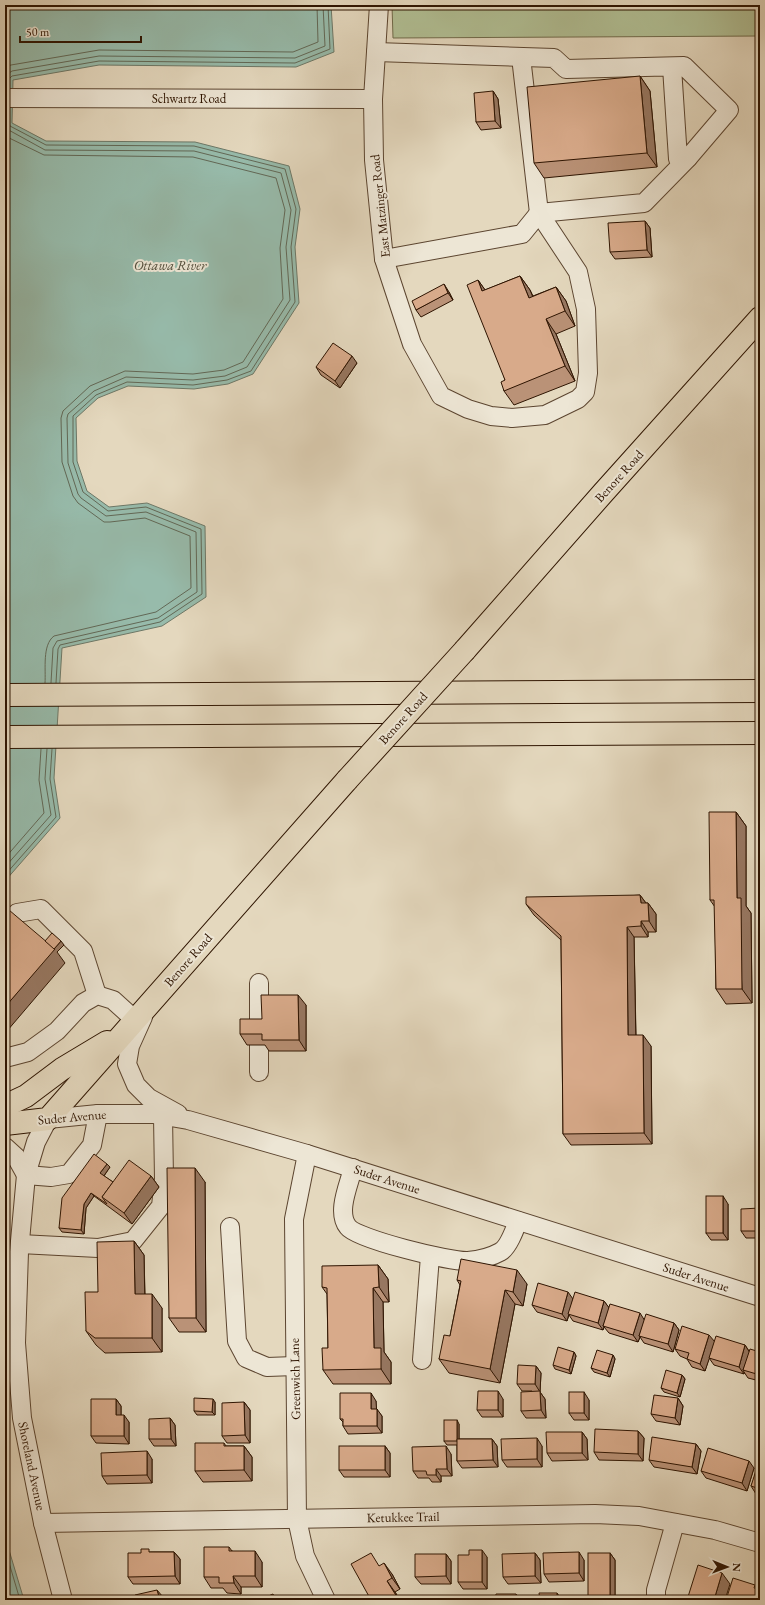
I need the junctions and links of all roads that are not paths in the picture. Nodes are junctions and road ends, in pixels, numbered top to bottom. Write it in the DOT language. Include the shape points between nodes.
graph roads {
  1 [pos="378,5"];
  2 [pos="376,52"];
  3 [pos="521,57"];
  4 [pos="672,67"];
  5 [pos="5,98"];
  6 [pos="373,99"];
  7 [pos="688,158"];
  8 [pos="539,213"];
  9 [pos="384,259"];
  10 [pos="760,318"];
  11 [pos="760,691"];
  12 [pos="5,695"];
  13 [pos="760,733"];
  14 [pos="5,737"];
  15 [pos="5,926"];
  16 [pos="259,983"];
  17 [pos="97,995"];
  18 [pos="136,1019"];
  19 [pos="5,1058"];
  20 [pos="259,1072"];
  21 [pos="5,1106"];
  22 [pos="98,1114"];
  23 [pos="163,1116"];
  24 [pos="48,1119"];
  25 [pos="188,1120"];
  26 [pos="5,1124"];
  27 [pos="5,1147"];
  28 [pos="307,1154"];
  29 [pos="353,1168"];
  30 [pos="26,1175"];
  31 [pos="518,1221"];
  32 [pos="230,1227"];
  33 [pos="20,1244"];
  34 [pos="430,1256"];
  35 [pos="760,1297"];
  36 [pos="422,1360"];
  37 [pos="295,1366"];
  38 [pos="297,1519"];
  39 [pos="675,1523"];
  40 [pos="44,1524"];
  41 [pos="760,1543"];
  42 [pos="62,1600"];
  43 [pos="326,1600"];
  44 [pos="656,1600"];
  1 -- 2 [label="street, East Matzinger Road"];
  2 -- 3 [label="street"];
  2 -- 6 [label="street, East Matzinger Road"];
  3 -- 4 [label="street" via="554,58 566,69"];
  3 -- 8 [label="street"];
  4 -- 7 [label="street" via="678,159"];
  4 -- 7 [label="street" via="684,66 729,110"];
  5 -- 6 [label="street, Schwartz Road"];
  6 -- 9 [label="street, East Matzinger Road" via="374,160"];
  7 -- 8 [label="street" via="644,203"];
  8 -- 9 [label="street" via="522,234"];
  8 -- 9 [label="street, East Matzinger Road" via="578,272 586,310 588,373 585,392 578,399 545,415 512,418 491,416 468,409 441,396 412,344"];
  10 -- 18 [label="main road, Benore Road, bridge"];
  11 -- 12 [label="main road"];
  13 -- 14 [label="main road"];
  15 -- 17 [label="street" via="18,913 41,909 83,952"];
  16 -- 20 [label="street"];
  17 -- 18 [label="street" via="113,1000"];
  17 -- 19 [label="street" via="83,1003 57,1031 28,1052"];
  18 -- 21 [label="main road" via="26,1096"];
  18 -- 24 [label="main road, Benore Road"];
  18 -- 25 [label="street" via="127,1064 136,1085 149,1098"];
  22 -- 23 [label="street, Suder Avenue"];
  22 -- 24 [label="street, Suder Avenue"];
  22 -- 30 [label="street" via="92,1144 70,1174 51,1177"];
  23 -- 25 [label="street, Suder Avenue"];
  23 -- 33 [label="street" via="164,1180 161,1206 133,1241 98,1248"];
  24 -- 26 [label="main road, Suder Avenue"];
  24 -- 30 [label="street, Shoreland Avenue" via="36,1142"];
  25 -- 28 [label="street, Suder Avenue"];
  27 -- 30 [label="street" via="16,1157"];
  28 -- 29 [label="street, Suder Avenue"];
  28 -- 37 [label="street, Greenwich Lane" via="294,1219"];
  29 -- 31 [label="street, Suder Avenue"];
  29 -- 34 [label="street" via="344,1201 343,1215 348,1228 360,1235"];
  30 -- 33 [label="street, Shoreland Avenue"];
  31 -- 34 [label="street" via="502,1251 485,1258 467,1261"];
  31 -- 35 [label="street, Suder Avenue"];
  32 -- 37 [label="street" via="237,1341 246,1358 267,1367"];
  33 -- 40 [label="street, Shoreland Avenue" via="16,1343 22,1418"];
  34 -- 36 [label="street"];
  37 -- 38 [label="street, Greenwich Lane"];
  38 -- 39 [label="street, Ketukkee Trail" via="595,1514 639,1516"];
  38 -- 40 [label="street, Ketukkee Trail"];
  38 -- 43 [label="street, Greenwich Lane" via="305,1556"];
  39 -- 41 [label="street, Ketukkee Trail" via="715,1530"];
  39 -- 44 [label="street" via="656,1590"];
  40 -- 42 [label="street, Shoreland Avenue"];
}
